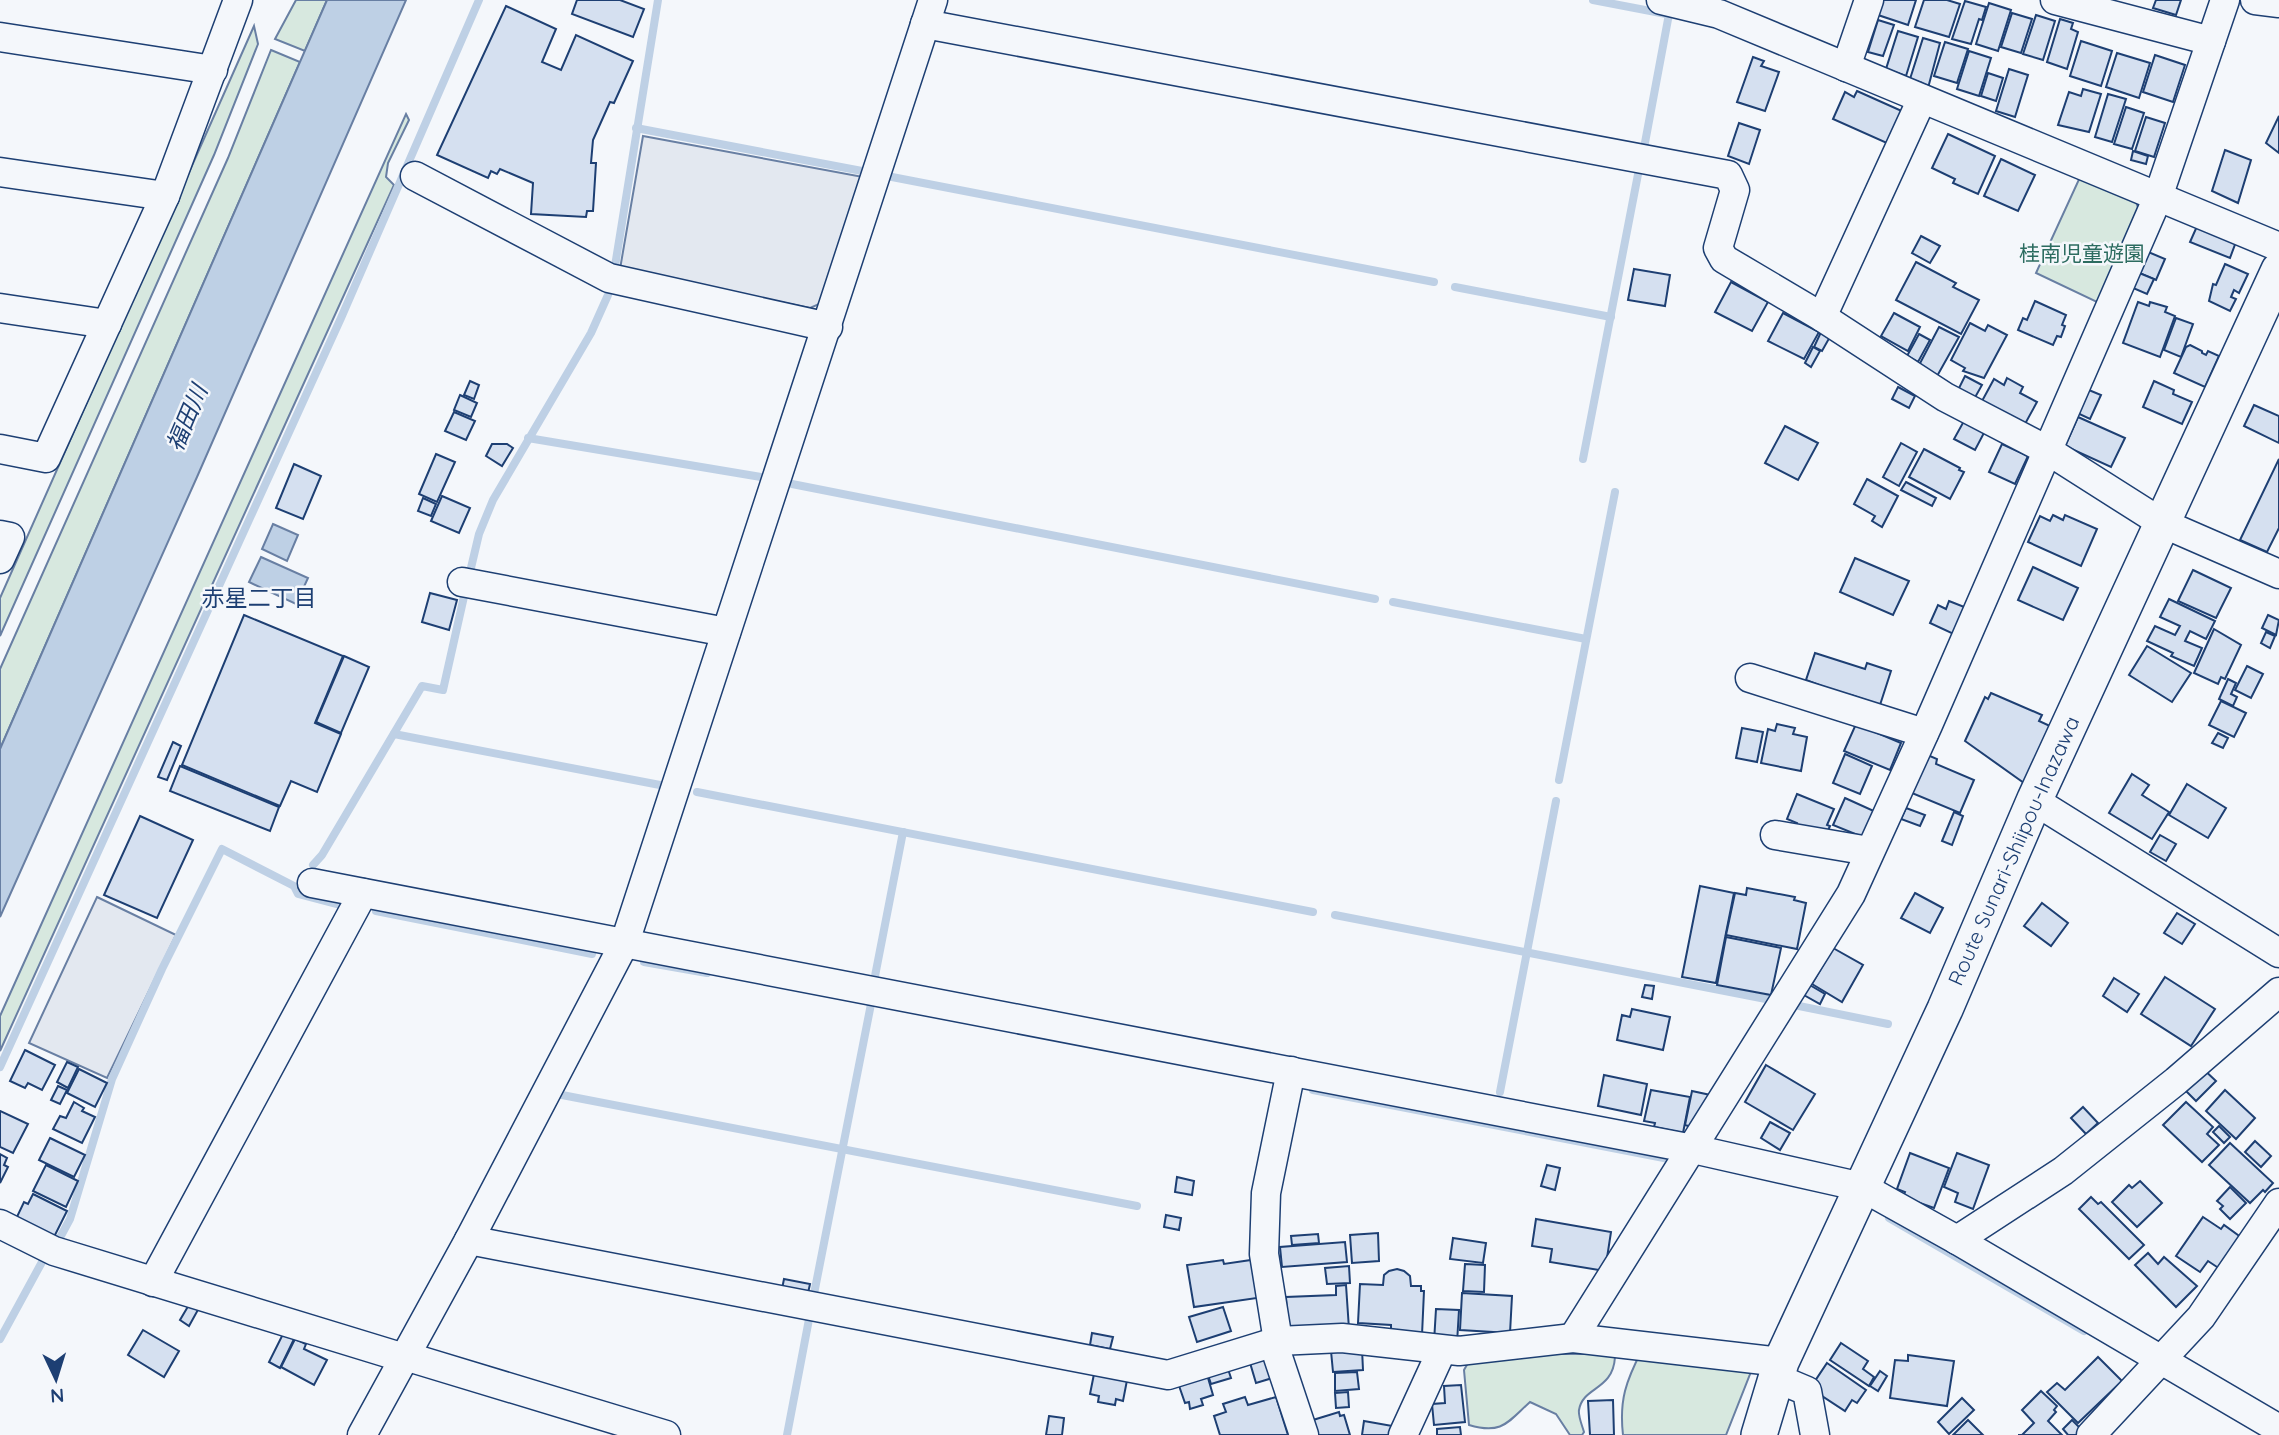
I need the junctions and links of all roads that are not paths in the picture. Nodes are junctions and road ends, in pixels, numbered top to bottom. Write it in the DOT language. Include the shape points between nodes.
graph roads {
  1 [pos="239,0"];
  2 [pos="1869,0"];
  3 [pos="2055,0"];
  4 [pos="2225,0"];
  5 [pos="2255,0"];
  6 [pos="1661,1"];
  7 [pos="2279,3"];
  8 [pos="929,12"];
  9 [pos="0,37"];
  10 [pos="2211,41"];
  11 [pos="1846,67"];
  12 [pos="212,70"];
  13 [pos="1922,99"];
  14 [pos="0,172"];
  15 [pos="415,176"];
  16 [pos="165,196"];
  17 [pos="2158,197"];
  18 [pos="2279,247"];
  19 [pos="2279,270"];
  20 [pos="0,308"];
  21 [pos="1822,317"];
  22 [pos="107,324"];
  23 [pos="828,327"];
  24 [pos="0,449"];
  25 [pos="2047,450"];
  26 [pos="2162,523"];
  27 [pos="0,535"];
  28 [pos="0,559"];
  29 [pos="2279,573"];
  30 [pos="462,583"];
  31 [pos="726,632"];
  32 [pos="1750,678"];
  33 [pos="1924,733"];
  34 [pos="2035,801"];
  35 [pos="1775,835"];
  36 [pos="1869,851"];
  37 [pos="312,883"];
  38 [pos="363,893"];
  39 [pos="625,942"];
  40 [pos="2279,953"];
  41 [pos="2279,992"];
  42 [pos="1292,1071"];
  43 [pos="1693,1149"];
  44 [pos="1862,1187"];
  45 [pos="2279,1203"];
  46 [pos="0,1224"];
  47 [pos="469,1240"];
  48 [pos="1957,1240"];
  49 [pos="153,1282"];
  50 [pos="1573,1338"];
  51 [pos="1276,1341"];
  52 [pos="1442,1350"];
  53 [pos="405,1357"];
  54 [pos="2160,1360"];
  55 [pos="1778,1370"];
  56 [pos="2279,1429"];
  57 [pos="362,1435"];
  58 [pos="666,1435"];
  59 [pos="1304,1435"];
  60 [pos="1403,1435"];
  61 [pos="1759,1435"];
  62 [pos="1815,1435"];
  63 [pos="2091,1435"];
  1 -- 12 [label="street"];
  2 -- 11 [label="street"];
  3 -- 10 [label="street"];
  4 -- 10 [label="street"];
  5 -- 7 [label="street"];
  6 -- 11 [label="street" via="1719,14"];
  8 -- 21 [label="street" via="1728,175 1735,190 1718,248 1724,259"];
  8 -- 23 [label="street"];
  9 -- 12 [label="street"];
  10 -- 17 [label="street"];
  11 -- 13 [label="street"];
  12 -- 16 [label="street"];
  13 -- 17 [label="street"];
  13 -- 21 [label="street"];
  14 -- 16 [label="street"];
  15 -- 23 [label="street" via="609,278"];
  16 -- 22 [label="street"];
  17 -- 18 [label="street"];
  17 -- 25 [label="street"];
  19 -- 26 [label="main road, Route Sunari-Shiipou-Inazawa"];
  20 -- 22 [label="street"];
  21 -- 25 [label="street" via="1945,397"];
  22 -- 24 [label="street" via="46,458"];
  23 -- 31 [label="street"];
  25 -- 26 [label="street"];
  25 -- 33 [label="street"];
  26 -- 29 [label="street"];
  26 -- 34 [label="main road, Route Sunari-Shiipou-Inazawa"];
  27 -- 28 [label="street" via="10,537"];
  30 -- 31 [label="street"];
  31 -- 39 [label="street"];
  32 -- 33 [label="street"];
  33 -- 36 [label="street"];
  34 -- 40 [label="street"];
  34 -- 44 [label="main road, Route Sunari-Shiipou-Inazawa"];
  35 -- 36 [label="street"];
  36 -- 43 [label="street" via="1851,894"];
  37 -- 38 [label="street"];
  38 -- 39 [label="street"];
  38 -- 49 [label="street"];
  39 -- 42 [label="street"];
  39 -- 47 [label="street"];
  41 -- 48 [label="street" via="2063,1171"];
  42 -- 43 [label="street"];
  42 -- 51 [label="street" via="1266,1193 1264,1254"];
  43 -- 44 [label="street"];
  43 -- 50 [label="street"];
  44 -- 48 [label="street"];
  44 -- 55 [label="main road, Route Sunari-Shiipou-Inazawa"];
  45 -- 54 [label="street" via="2201,1317"];
  46 -- 49 [label="street" via="54,1251"];
  47 -- 51 [label="street" via="1168,1375"];
  47 -- 53 [label="street"];
  48 -- 54 [label="street"];
  49 -- 53 [label="street"];
  50 -- 52 [label="street"];
  50 -- 55 [label="street"];
  51 -- 52 [label="street" via="1342,1338"];
  51 -- 59 [label="street"];
  52 -- 60 [label="street"];
  53 -- 57 [label="street"];
  53 -- 58 [label="street"];
  54 -- 56 [label="street"];
  54 -- 63 [label="street"];
  55 -- 61 [label="main road, Route Sunari-Shiipou-Inazawa"];
  55 -- 62 [label="street" via="1807,1391"];
}
